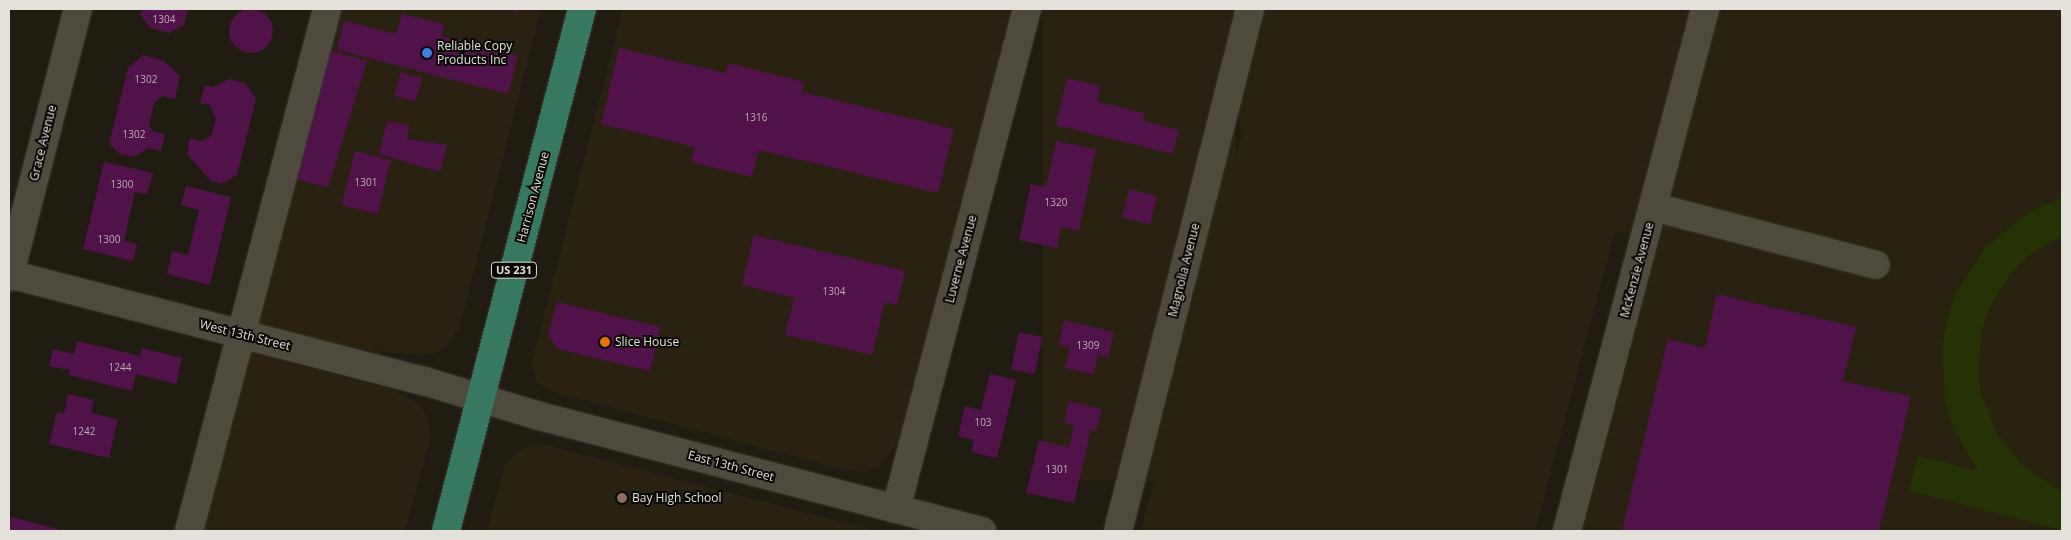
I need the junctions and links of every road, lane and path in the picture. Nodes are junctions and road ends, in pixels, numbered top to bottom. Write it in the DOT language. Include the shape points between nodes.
graph roads {
  1 [pos="78,9"];
  2 [pos="327,9"];
  3 [pos="582,9"];
  4 [pos="1026,9"];
  5 [pos="1250,9"];
  6 [pos="1705,9"];
  7 [pos="1654,207"];
  8 [pos="1876,265"];
  9 [pos="9,275"];
  10 [pos="240,334"];
  11 [pos="480,397"];
  12 [pos="896,509"];
  13 [pos="189,531"];
  14 [pos="446,531"];
  15 [pos="982,531"];
  16 [pos="1118,531"];
  17 [pos="1567,531"];
  1 -- 9 [label="street, Grace Avenue"];
  2 -- 10 [label="street"];
  3 -- 11 [label="main road, Harrison Avenue / US 231"];
  4 -- 12 [label="street, Luverne Avenue"];
  5 -- 16 [label="street, Magnolia Avenue"];
  6 -- 7 [label="street, McKenzie Avenue"];
  7 -- 8 [label="street"];
  7 -- 17 [label="street, McKenzie Avenue"];
  9 -- 10 [label="street, West 13th Street"];
  10 -- 11 [label="street, West 13th Street"];
  10 -- 13 [label="street"];
  11 -- 12 [label="street, East 13th Street"];
  11 -- 14 [label="main road, Harrison Avenue / US 231"];
  12 -- 15 [label="street, East 13th Street"];
}
